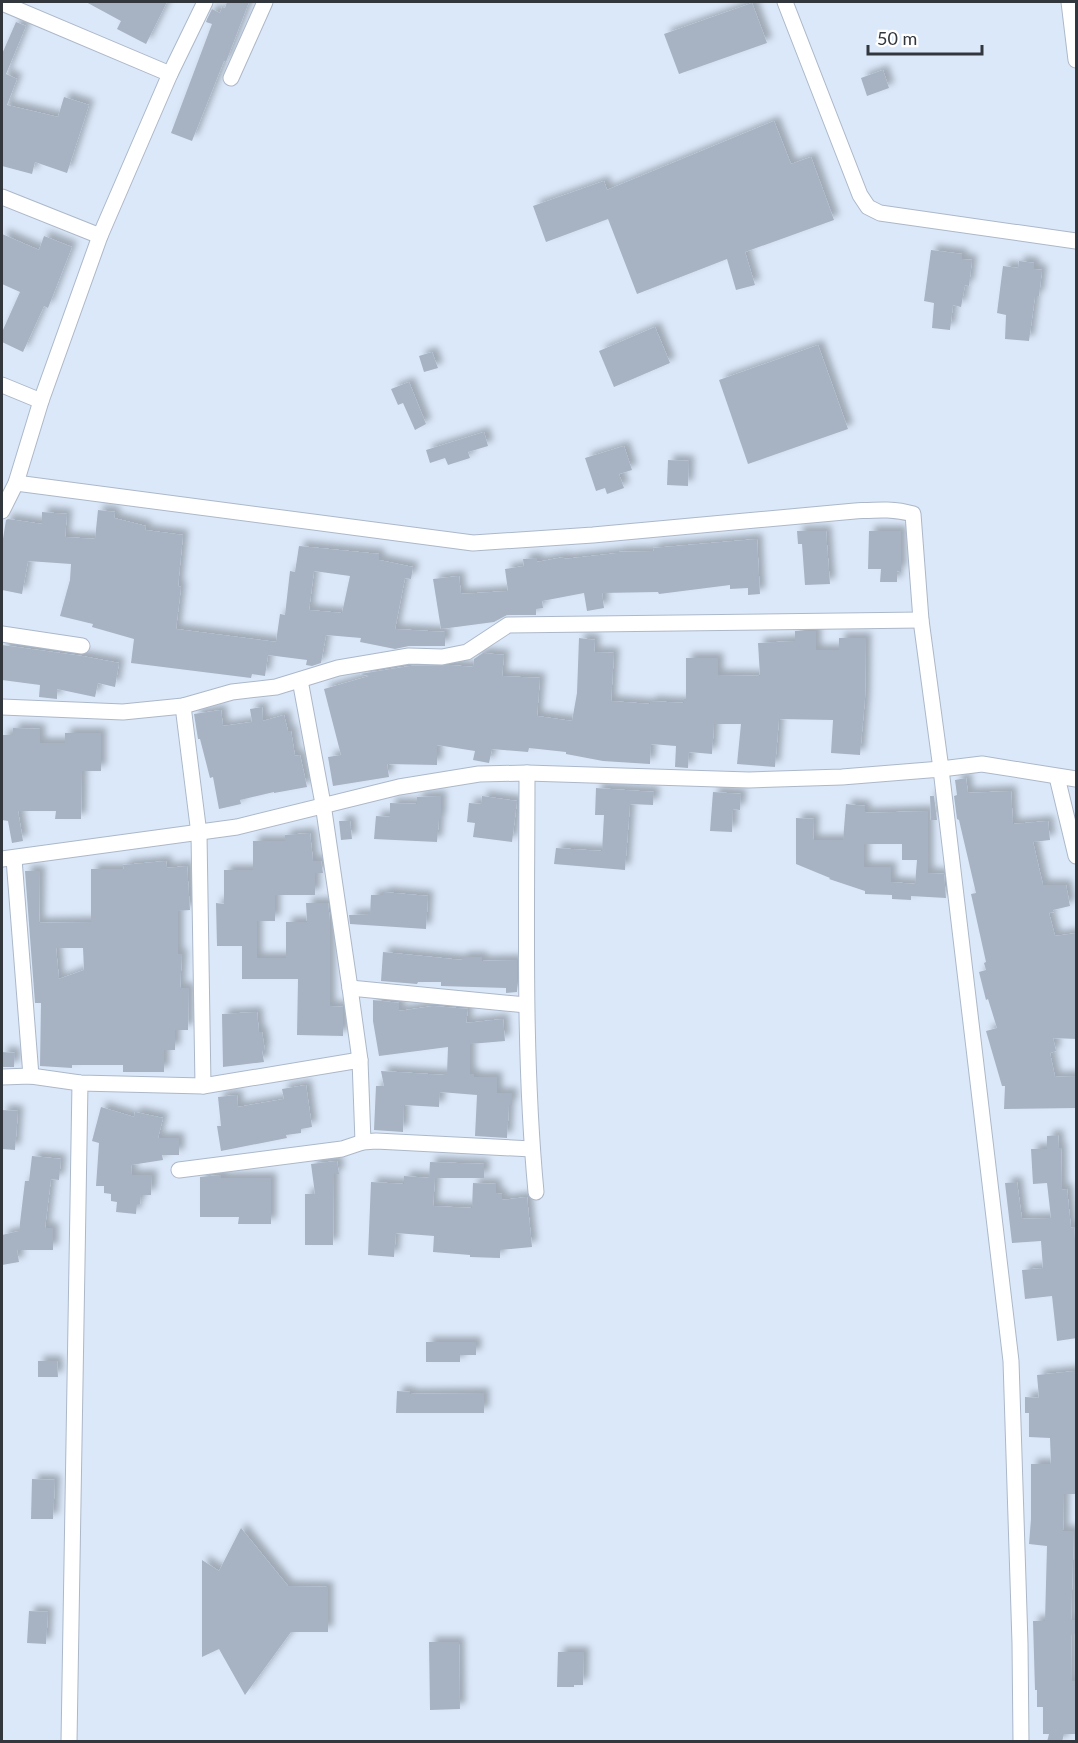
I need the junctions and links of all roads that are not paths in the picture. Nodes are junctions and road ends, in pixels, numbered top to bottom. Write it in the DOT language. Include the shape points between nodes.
graph roads {
  1 [pos="206,2"];
  2 [pos="265,2"];
  3 [pos="785,2"];
  4 [pos="1069,2"];
  5 [pos="2,3"];
  6 [pos="1077,60"];
  7 [pos="170,74"];
  8 [pos="231,78"];
  9 [pos="2,198"];
  10 [pos="99,236"];
  11 [pos="1077,241"];
  12 [pos="2,385"];
  13 [pos="40,401"];
  14 [pos="16,483"];
  15 [pos="2,511"];
  16 [pos="921,621"];
  17 [pos="2,634"];
  18 [pos="82,646"];
  19 [pos="300,680"];
  20 [pos="183,706"];
  21 [pos="2,707"];
  22 [pos="941,769"];
  23 [pos="527,773"];
  24 [pos="1057,777"];
  25 [pos="1077,779"];
  26 [pos="323,804"];
  27 [pos="199,834"];
  28 [pos="1077,856"];
  29 [pos="8,859"];
  30 [pos="350,988"];
  31 [pos="526,1005"];
  32 [pos="360,1060"];
  33 [pos="31,1076"];
  34 [pos="2,1077"];
  35 [pos="80,1083"];
  36 [pos="203,1086"];
  37 [pos="363,1142"];
  38 [pos="532,1149"];
  39 [pos="179,1170"];
  40 [pos="536,1192"];
  41 [pos="69,1742"];
  42 [pos="1021,1742"];
  1 -- 7 [label="street"];
  2 -- 8 [label="street"];
  3 -- 11 [label="street" via="868,207 880,213"];
  4 -- 6 [label="street"];
  5 -- 7 [label="street"];
  7 -- 10 [label="street"];
  9 -- 10 [label="street"];
  10 -- 13 [label="street"];
  12 -- 13 [label="street"];
  13 -- 14 [label="street"];
  14 -- 15 [label="street"];
  14 -- 16 [label="street" via="472,543 855,511 902,511 913,514"];
  16 -- 19 [label="street" via="508,625 467,652 442,657 409,656 338,668"];
  16 -- 22 [label="street"];
  17 -- 18 [label="street"];
  19 -- 20 [label="street" via="232,692"];
  19 -- 26 [label="street"];
  20 -- 21 [label="street" via="123,712"];
  20 -- 27 [label="street"];
  22 -- 23 [label="street" via="749,780"];
  22 -- 24 [label="street" via="982,764"];
  22 -- 42 [label="street" via="1011,1361"];
  23 -- 26 [label="street" via="479,774"];
  23 -- 31 [label="street"];
  24 -- 25 [label="street"];
  24 -- 28 [label="street"];
  26 -- 27 [label="street"];
  26 -- 30 [label="street"];
  27 -- 29 [label="street"];
  27 -- 36 [label="street"];
  29 -- 33 [label="street"];
  30 -- 31 [label="street"];
  30 -- 32 [label="street"];
  31 -- 38 [label="street"];
  32 -- 36 [label="street"];
  32 -- 37 [label="street"];
  33 -- 34 [label="street"];
  33 -- 35 [label="street"];
  35 -- 36 [label="street"];
  35 -- 41 [label="street"];
  37 -- 38 [label="street"];
  37 -- 39 [label="street" via="342,1149"];
  38 -- 40 [label="street"];
}
